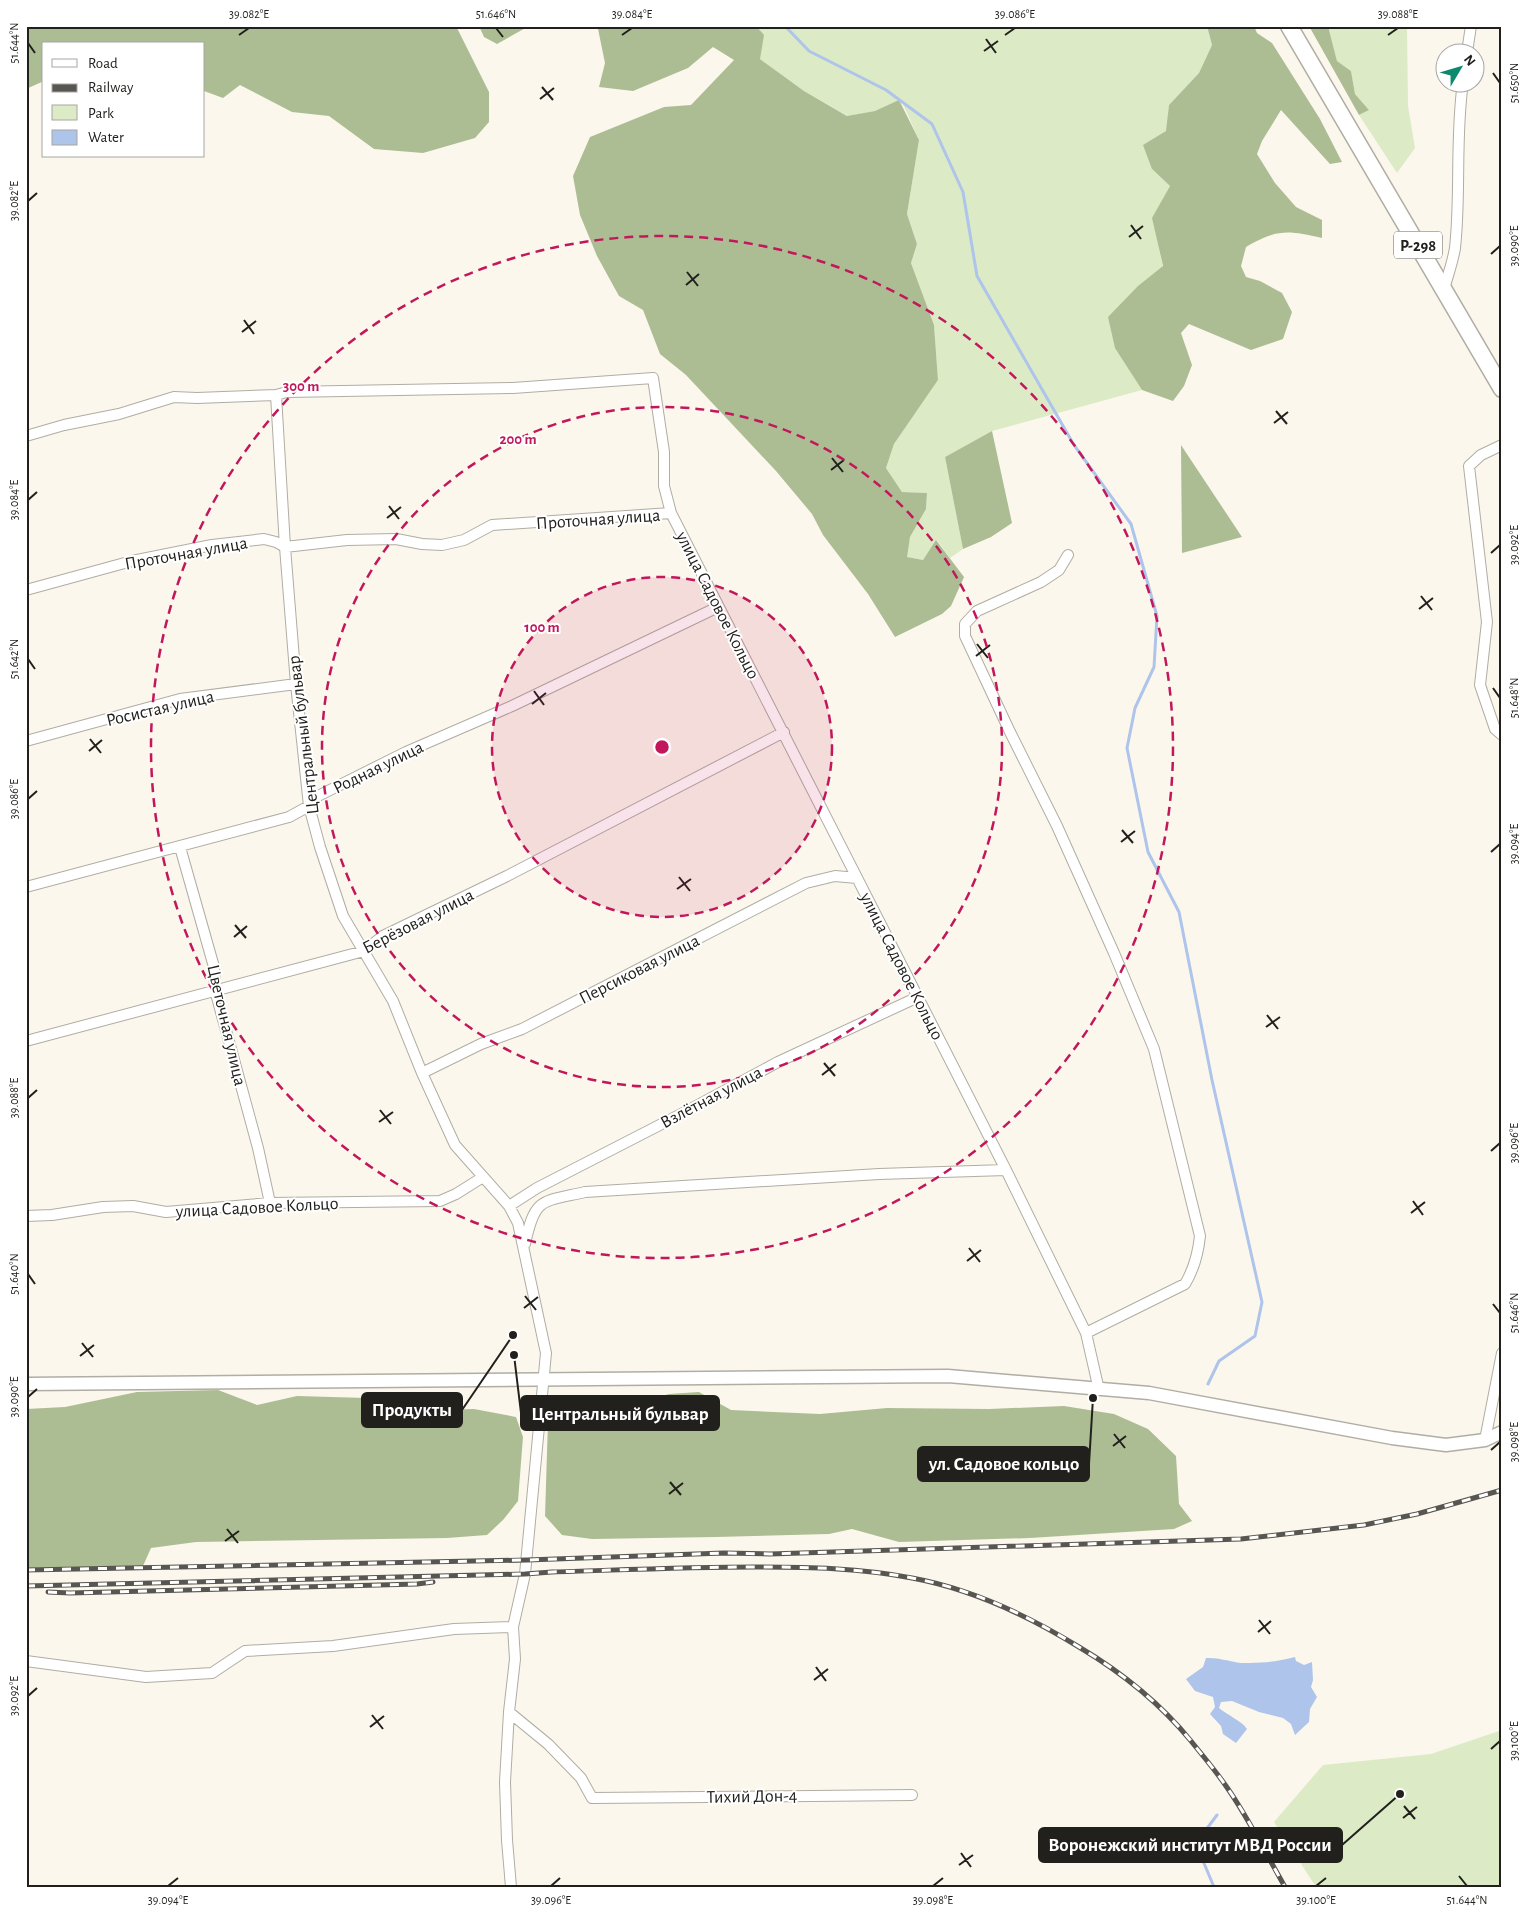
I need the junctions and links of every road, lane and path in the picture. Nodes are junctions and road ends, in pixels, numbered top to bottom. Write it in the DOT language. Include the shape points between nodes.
graph roads {
  1 [pos="1281,26"];
  2 [pos="1290,26"];
  3 [pos="1471,26"];
  4 [pos="1469,42"];
  5 [pos="1462,92"];
  6 [pos="1333,102"];
  7 [pos="1444,289"];
  8 [pos="1502,389"];
  9 [pos="276,394"];
  10 [pos="26,436"];
  11 [pos="1502,445"];
  12 [pos="671,513"];
  13 [pos="284,547"];
  14 [pos="1068,556"];
  15 [pos="26,590"];
  16 [pos="718,607"];
  17 [pos="296,684"];
  18 [pos="784,732"];
  19 [pos="1502,735"];
  20 [pos="26,741"];
  21 [pos="309,806"];
  22 [pos="180,847"];
  23 [pos="857,878"];
  24 [pos="26,887"];
  25 [pos="364,951"];
  26 [pos="215,990"];
  27 [pos="918,997"];
  28 [pos="26,1041"];
  29 [pos="422,1073"];
  30 [pos="1006,1170"];
  31 [pos="483,1176"];
  32 [pos="270,1203"];
  33 [pos="509,1206"];
  34 [pos="26,1216"];
  35 [pos="524,1247"];
  36 [pos="1086,1333"];
  37 [pos="1502,1353"];
  38 [pos="543,1380"];
  39 [pos="26,1384"];
  40 [pos="1100,1390"];
  41 [pos="1502,1432"];
  42 [pos="1485,1440"];
  43 [pos="513,1627"];
  44 [pos="26,1661"];
  45 [pos="509,1712"];
  46 [pos="912,1795"];
  47 [pos="511,1887"];
  1 -- 6 [label="highway, Р-298"];
  2 -- 6 [label="highway, Р-298"];
  3 -- 4 [label="street"];
  5 -- 7 [label="street" via="1454,250"];
  6 -- 7 [label="highway, Р-298"];
  7 -- 8 [label="highway, Р-298"];
  9 -- 10 [label="street, улица Садовое Кольцо" via="174,397"];
  9 -- 12 [label="street, улица Садовое Кольцо" via="513,388 653,378 664,452 664,486"];
  9 -- 13 [label="street, Центральный бульвар"];
  11 -- 19 [label="street" via="1481,455 1470,466 1487,622 1480,685 1495,729"];
  12 -- 13 [label="street, Проточная улица" via="492,525 464,540 442,545 396,539"];
  12 -- 16 [label="street, улица Садовое Кольцо"];
  13 -- 15 [label="street, Проточная улица" via="264,539 212,545 132,561"];
  13 -- 17 [label="street, Центральный бульвар"];
  14 -- 36 [label="street" via="1059,570 1041,582 977,611 965,624 965,636 1061,835 1154,1049 1200,1236 1193,1271 1185,1284"];
  16 -- 18 [label="street, улица Садовое Кольцо"];
  16 -- 21 [label="street, Родная улица" via="512,706 406,752 318,796"];
  17 -- 20 [label="street, Росистая улица" via="180,699"];
  17 -- 21 [label="street, Центральный бульвар"];
  18 -- 23 [label="street, улица Садовое Кольцо"];
  18 -- 25 [label="street, Берёзовая улица" via="507,876 383,936"];
  21 -- 22 [label="street, Родная улица" via="289,817"];
  21 -- 25 [label="street, Центральный бульвар" via="343,916"];
  22 -- 24 [label="street, Родная улица"];
  22 -- 26 [label="street, Цветочная улица" via="214,967"];
  23 -- 27 [label="street, улица Садовое Кольцо"];
  23 -- 29 [label="street, Персиковая улица" via="835,876 806,884 522,1029 481,1044"];
  25 -- 26 [label="street, Берёзовая улица"];
  25 -- 29 [label="street, Центральный бульвар" via="393,1001"];
  26 -- 28 [label="street, Берёзовая улица"];
  26 -- 32 [label="street, Цветочная улица"];
  27 -- 30 [label="street, улица Садовое Кольцо"];
  27 -- 33 [label="street, Взлётная улица" via="778,1062 537,1188"];
  29 -- 31 [label="street, Центральный бульвар" via="455,1144"];
  30 -- 35 [label="street" via="879,1174 585,1192 548,1200 537,1207 530,1220"];
  30 -- 36 [label="street, улица Садовое Кольцо"];
  31 -- 32 [label="street, улица Садовое Кольцо" via="440,1202"];
  31 -- 33 [label="street, Центральный бульвар"];
  32 -- 34 [label="street, улица Садовое Кольцо" via="166,1212 134,1206 104,1207"];
  33 -- 35 [label="street, Центральный бульвар" via="518,1223"];
  35 -- 38 [label="street, Центральный бульвар" via="546,1353"];
  36 -- 40 [label="street, улица Садовое Кольцо"];
  37 -- 42 [label="street"];
  38 -- 39 [label="street"];
  38 -- 40 [label="street" via="948,1376"];
  38 -- 43 [label="street, Центральный бульвар" via="526,1567"];
  40 -- 42 [label="street" via="1149,1393 1401,1440 1446,1445"];
  41 -- 42 [label="street"];
  43 -- 44 [label="street" via="454,1629 333,1646 245,1652 212,1673 146,1677"];
  43 -- 45 [label="street, Центральный бульвар" via="516,1658"];
  45 -- 46 [label="street, Тихий Дон-4" via="548,1744 581,1778 592,1798"];
  45 -- 47 [label="street, Центральный бульвар" via="505,1782"];
}
